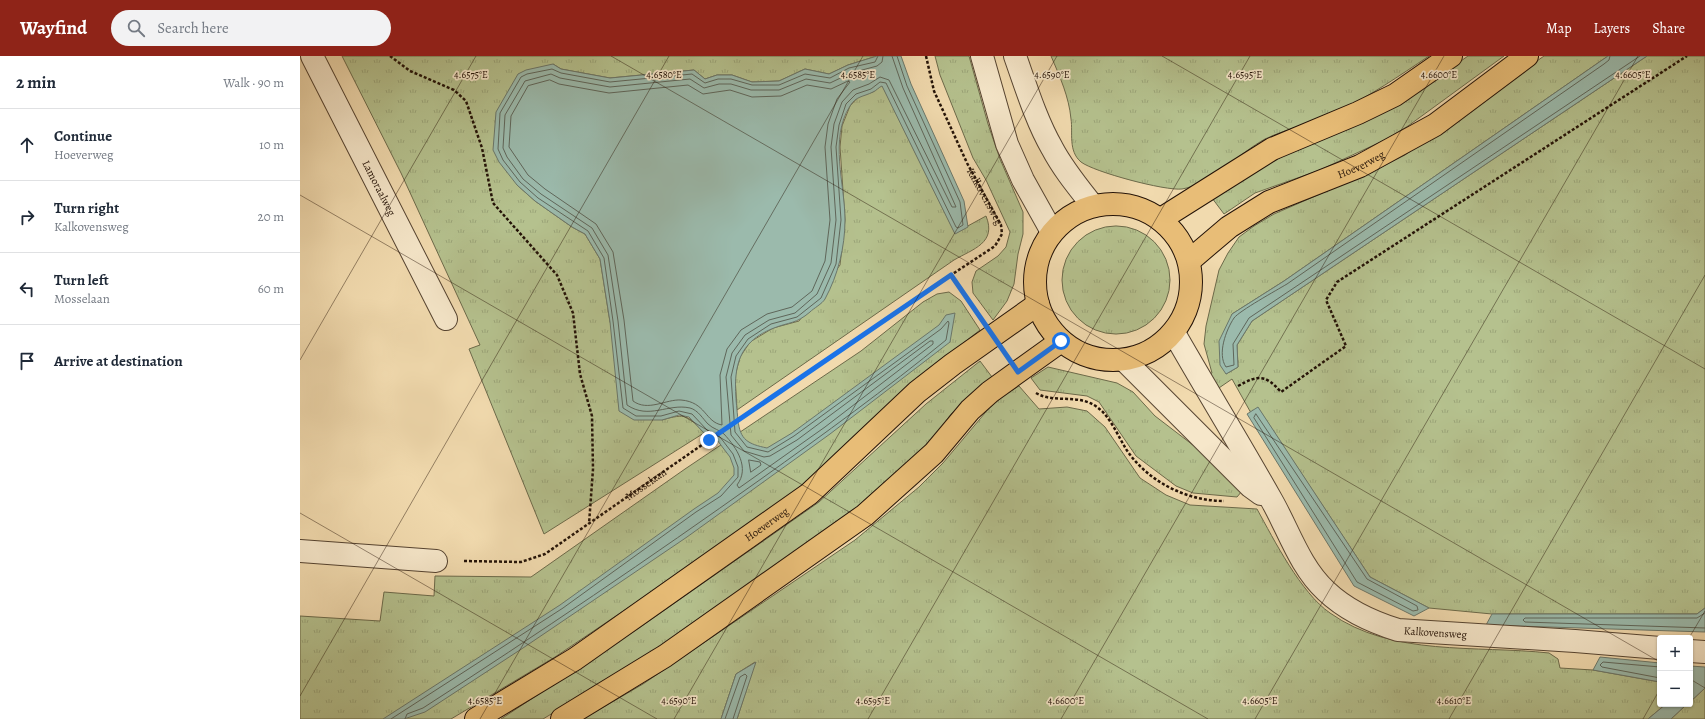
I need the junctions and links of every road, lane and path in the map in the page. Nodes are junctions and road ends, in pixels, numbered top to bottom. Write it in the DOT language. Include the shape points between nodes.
graph roads {
  1 [pos="312,56"];
  2 [pos="390,56"];
  3 [pos="926,56"];
  4 [pos="982,56"];
  5 [pos="1015,56"];
  6 [pos="1451,56"];
  7 [pos="1527,56"];
  8 [pos="1687,56"];
  9 [pos="1093,206"];
  10 [pos="1161,219"];
  11 [pos="1052,232"];
  12 [pos="1189,261"];
  13 [pos="951,275"];
  14 [pos="1038,304"];
  15 [pos="446,319"];
  16 [pos="1174,333"];
  17 [pos="993,335"];
  18 [pos="1061,341"];
  19 [pos="1124,360"];
  20 [pos="1018,372"];
  21 [pos="1213,400"];
  22 [pos="1272,502"];
  23 [pos="589,524"];
  24 [pos="300,551"];
  25 [pos="436,561"];
  26 [pos="1657,648"];
  27 [pos="1693,651"];
  28 [pos="1705,652"];
  29 [pos="476,719"];
  30 [pos="562,719"];
  1 -- 15 [label="street, Lamoraalweg"];
  2 -- 23 [label="path" via="410,71 454,90 466,101 482,148 493,203 556,275 574,313 580,374 592,416 593,469"];
  3 -- 13 [label="path, Kalkovensweg" via="934,91 967,163 1001,225 1002,234 994,246"];
  4 -- 11 [label="street" via="1007,144 1023,180"];
  5 -- 9 [label="street" via="1050,146 1068,175"];
  6 -- 10 [label="main road" via="1395,95 1272,149"];
  7 -- 12 [label="main road, Hoeverweg" via="1435,125 1360,166 1269,202 1229,227"];
  8 -- 21 [label="path" via="1337,282 1326,300 1346,346 1281,392 1264,378 1252,378"];
  9 -- 10 [label="main road" via="1117,203 1140,208"];
  9 -- 11 [label="main road" via="1070,216"];
  10 -- 12 [label="main road" via="1179,237"];
  11 -- 14 [label="main road" via="1040,254 1037,267 1035,279"];
  12 -- 16 [label="main road" via="1192,286 1187,311"];
  13 -- 17 [label="path"];
  13 -- 23 [label="path, Mosselaan"];
  14 -- 17 [label="main road, Hoeverweg"];
  14 -- 18 [label="main road" via="1046,324"];
  16 -- 19 [label="main road" via="1143,355"];
  16 -- 21 [label="street, Kalkovensweg"];
  17 -- 29 [label="main road, Hoeverweg" via="917,392 809,494 576,659"];
  18 -- 19 [label="main road" via="1087,356 1101,360"];
  18 -- 20 [label="main road"];
  19 -- 22 [label="street, Kalkovensweg" via="1250,486"];
  20 -- 22 [label="path" via="1034,393 1040,396 1077,399 1098,407 1130,455 1148,474 1178,492 1216,501"];
  20 -- 30 [label="main road" via="970,410 934,453 865,515 665,656"];
  21 -- 22 [label="street, Kalkovensweg"];
  22 -- 26 [label="street, Kalkovensweg" via="1308,571 1327,592 1345,606 1379,624 1416,632"];
  23 -- 25 [label="path, Mosselaan" via="534,560"];
  24 -- 25 [label="street"];
  27 -- 28 [label="street"];
}
